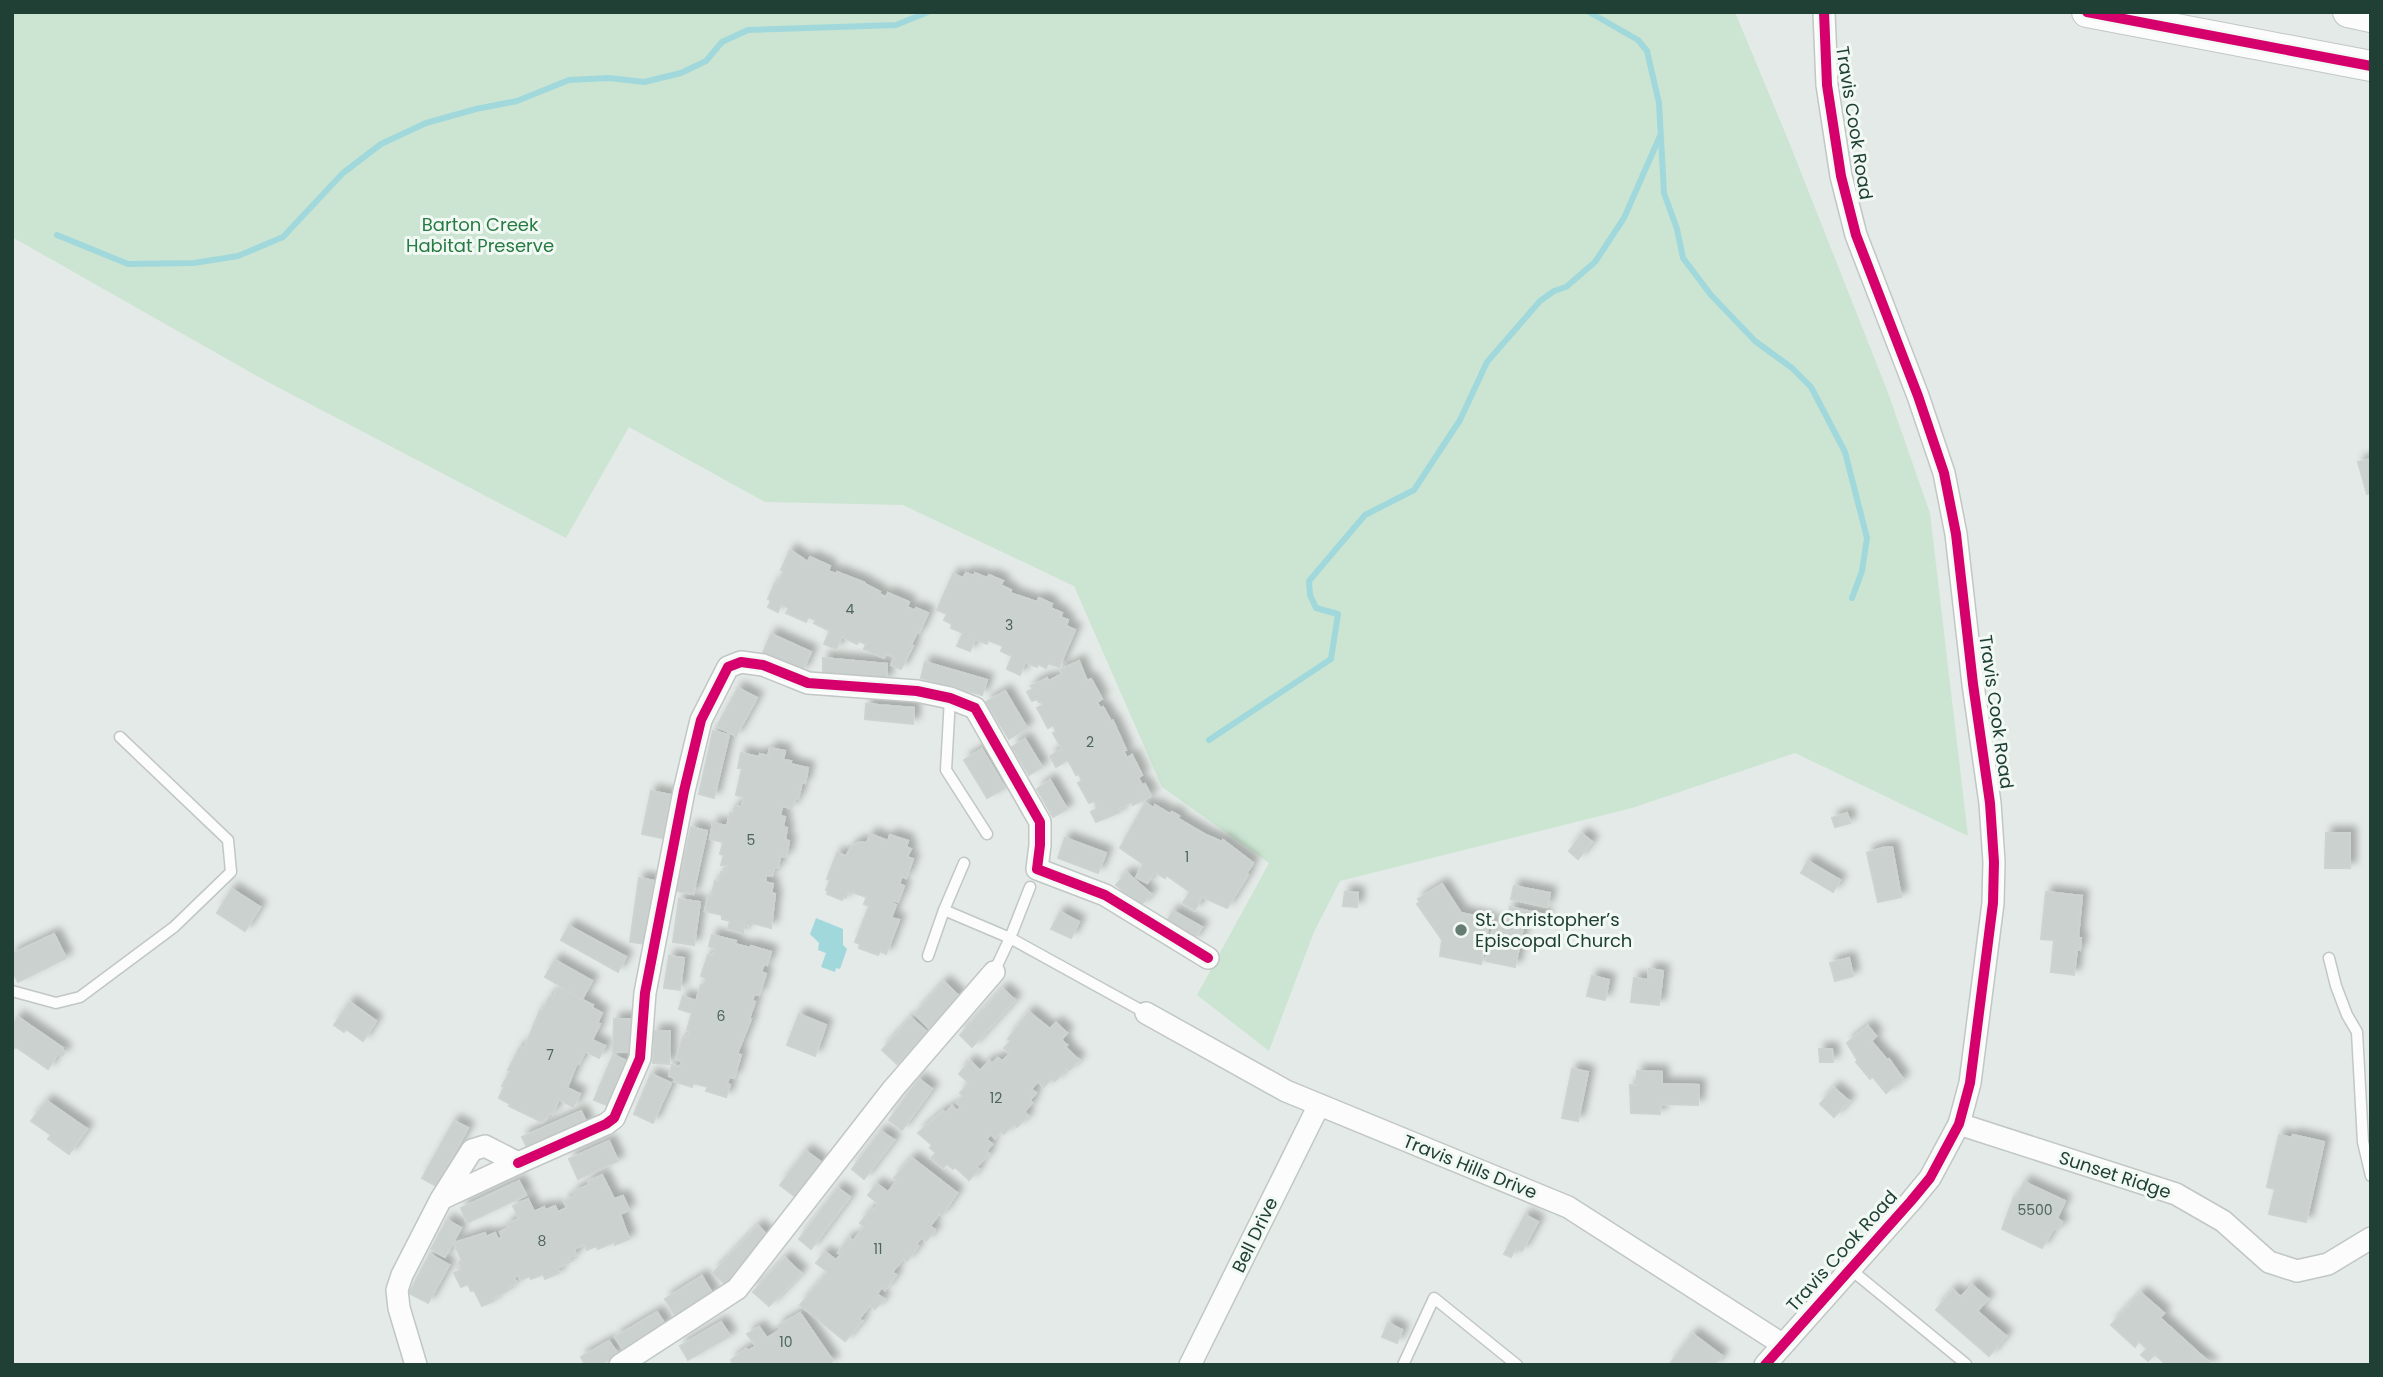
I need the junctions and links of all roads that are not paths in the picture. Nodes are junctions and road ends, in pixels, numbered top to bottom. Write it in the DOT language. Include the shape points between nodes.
graph roads {
  1 [pos="1824,12"];
  2 [pos="2087,12"];
  3 [pos="2348,12"];
  4 [pos="2371,16"];
  5 [pos="2371,66"];
  6 [pos="950,698"];
  7 [pos="120,737"];
  8 [pos="987,834"];
  9 [pos="964,863"];
  10 [pos="1034,878"];
  11 [pos="944,910"];
  12 [pos="1010,938"];
  13 [pos="928,956"];
  14 [pos="1208,958"];
  15 [pos="2329,958"];
  16 [pos="994,972"];
  17 [pos="12,991"];
  18 [pos="1146,1013"];
  19 [pos="1320,1105"];
  20 [pos="1959,1124"];
  21 [pos="518,1163"];
  22 [pos="2371,1176"];
  23 [pos="441,1199"];
  24 [pos="2371,1238"];
  25 [pos="1850,1269"];
  26 [pos="1782,1344"];
  27 [pos="1966,1364"];
  28 [pos="416,1365"];
  29 [pos="620,1365"];
  30 [pos="1190,1365"];
  31 [pos="1403,1365"];
  32 [pos="1517,1365"];
  33 [pos="1765,1365"];
  1 -- 20 [label="street, Travis Cook Road" via="1827,85 1840,176 1856,235 1944,473 1990,803 1993,903 1970,1083"];
  2 -- 5 [label="main road"];
  3 -- 4 [label="main road"];
  6 -- 8 [label="lane" via="946,769"];
  6 -- 10 [label="street" via="975,708 1040,822"];
  6 -- 21 [label="street" via="808,683 763,665 741,662 729,667 701,720 687,779 645,993 636,1071 614,1118"];
  7 -- 17 [label="lane" via="228,840 231,872 174,927 80,997 57,1003"];
  9 -- 11 [label="lane"];
  10 -- 12 [label="lane"];
  10 -- 14 [label="street" via="1105,895"];
  11 -- 12 [label="lane"];
  11 -- 13 [label="lane"];
  12 -- 16 [label="lane"];
  12 -- 18 [label="lane"];
  15 -- 22 [label="lane" via="2347,1015 2357,1031 2363,1142"];
  16 -- 29 [label="street" via="893,1089 737,1289"];
  18 -- 19 [label="street, Travis Hills Drive" via="1286,1091"];
  19 -- 26 [label="street, Travis Hills Drive" via="1568,1207"];
  19 -- 30 [label="street, Bell Drive"];
  20 -- 24 [label="street, Sunset Ridge" via="2176,1194 2223,1221 2269,1262 2297,1271 2328,1264"];
  20 -- 25 [label="street, Travis Cook Road" via="1930,1178"];
  21 -- 23 [label="street"];
  21 -- 23 [label="street" via="478,1146"];
  23 -- 28 [label="street" via="397,1290"];
  25 -- 26 [label="street, Travis Cook Road"];
  25 -- 27 [label="lane"];
  26 -- 33 [label="street, Travis Cook Road"];
  31 -- 32 [label="lane" via="1434,1298"];
}
